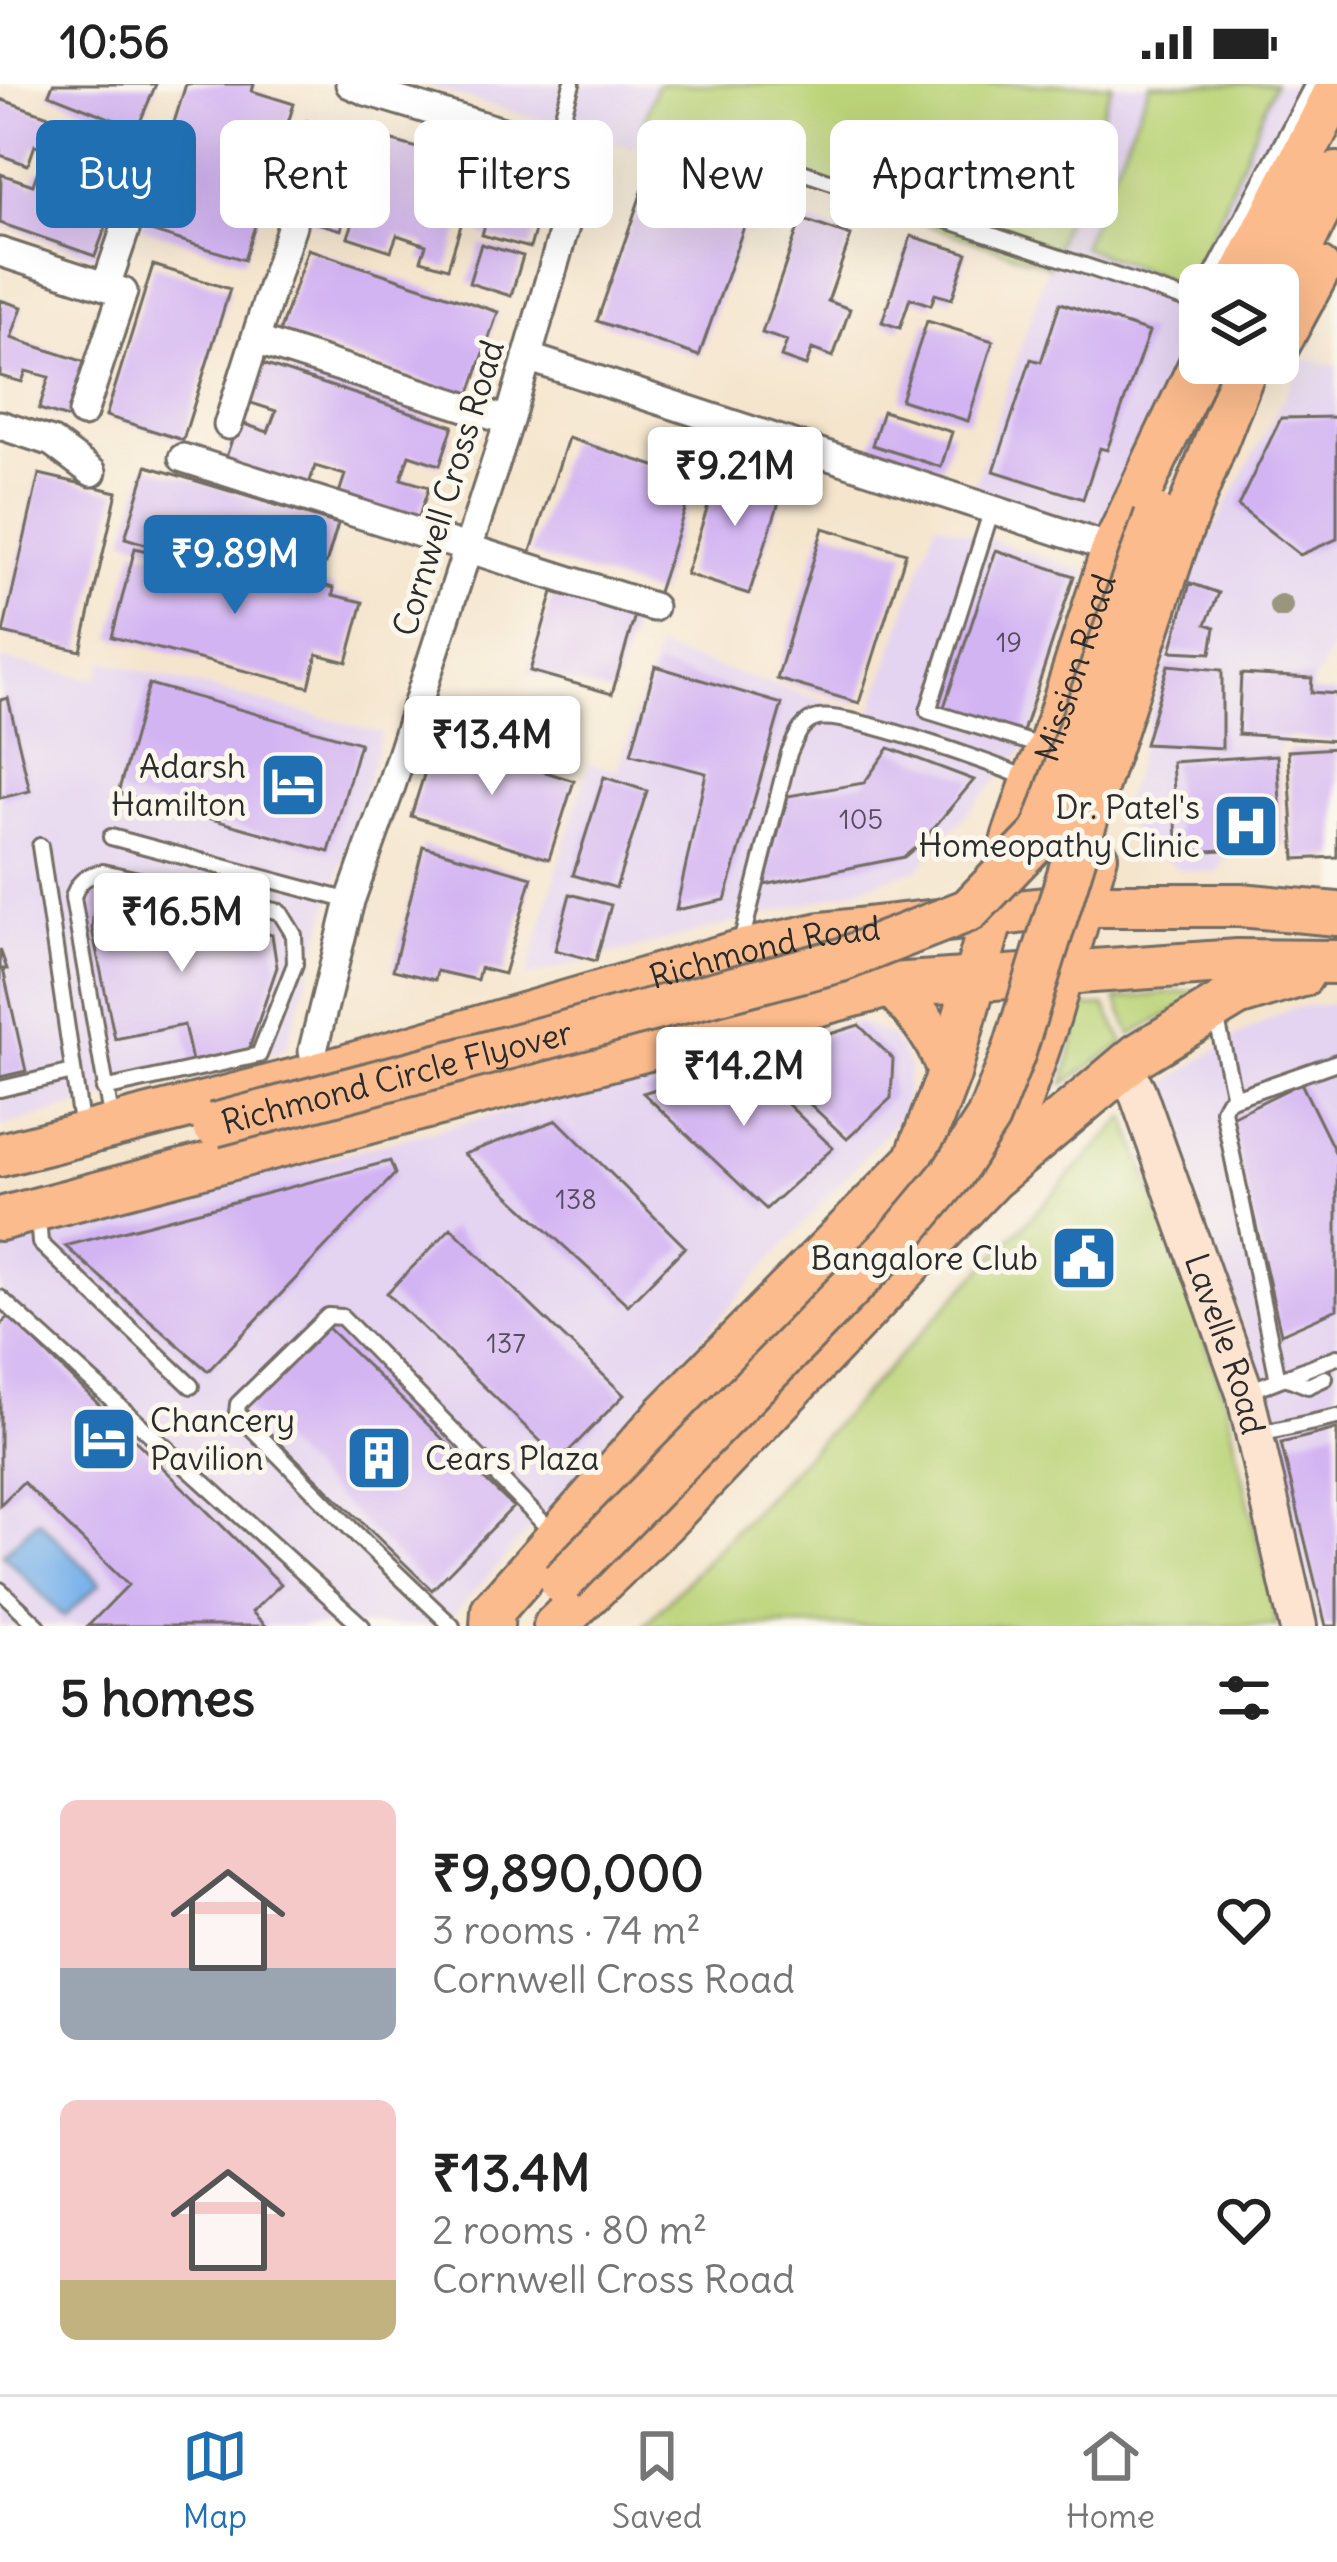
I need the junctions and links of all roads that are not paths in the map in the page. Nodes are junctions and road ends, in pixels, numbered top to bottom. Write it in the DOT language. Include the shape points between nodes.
graph roads {
  1 [pos="350,84"];
  2 [pos="572,84"];
  3 [pos="1313,84"];
  4 [pos="1337,89"];
  5 [pos="1337,105"];
  6 [pos="463,120"];
  7 [pos="561,120"];
  8 [pos="806,173"];
  9 [pos="1337,174"];
  10 [pos="126,228"];
  11 [pos="291,228"];
  12 [pos="564,228"];
  13 [pos="1337,236"];
  14 [pos="0,252"];
  15 [pos="1218,264"];
  16 [pos="1249,264"];
  17 [pos="1261,264"];
  18 [pos="1293,264"];
  19 [pos="106,286"];
  20 [pos="1179,297"];
  21 [pos="1299,306"];
  22 [pos="255,340"];
  23 [pos="527,357"];
  24 [pos="1191,384"];
  25 [pos="1210,384"];
  26 [pos="1239,384"];
  27 [pos="1260,384"];
  28 [pos="83,413"];
  29 [pos="509,421"];
  30 [pos="0,425"];
  31 [pos="228,425"];
  32 [pos="183,458"];
  33 [pos="92,472"];
  34 [pos="992,509"];
  35 [pos="468,549"];
  36 [pos="1114,549"];
  37 [pos="653,607"];
  38 [pos="1041,765"];
  39 [pos="111,837"];
  40 [pos="40,846"];
  41 [pos="350,901"];
  42 [pos="1081,905"];
  43 [pos="1337,914"];
  44 [pos="993,915"];
  45 [pos="739,952"];
  46 [pos="1337,963"];
  47 [pos="1063,972"];
  48 [pos="973,979"];
  49 [pos="892,985"];
  50 [pos="1214,1008"];
  51 [pos="1337,1062"];
  52 [pos="1124,1068"];
  53 [pos="73,1072"];
  54 [pos="319,1074"];
  55 [pos="949,1074"];
  56 [pos="0,1089"];
  57 [pos="1234,1098"];
  58 [pos="100,1117"];
  59 [pos="0,1155"];
  60 [pos="995,1175"];
  61 [pos="0,1184"];
  62 [pos="19,1214"];
  63 [pos="0,1300"];
  64 [pos="1337,1357"];
  65 [pos="1324,1378"];
  66 [pos="1269,1383"];
  67 [pos="191,1386"];
  68 [pos="1337,1417"];
  69 [pos="1254,1435"];
  70 [pos="558,1539"];
  71 [pos="0,1590"];
  72 [pos="449,1624"];
  73 [pos="38,1626"];
  74 [pos="362,1626"];
  75 [pos="493,1626"];
  76 [pos="519,1626"];
  77 [pos="555,1626"];
  78 [pos="1298,1626"];
  1 -- 6 [label="street"];
  2 -- 7 [label="lane"];
  3 -- 15 [label="lane"];
  4 -- 16 [label="main road"];
  5 -- 17 [label="main road"];
  8 -- 20 [label="lane"];
  9 -- 18 [label="main road"];
  10 -- 19 [label="street"];
  11 -- 22 [label="street"];
  12 -- 23 [label="street, Cornwell Cross Road"];
  13 -- 21 [label="main road"];
  14 -- 19 [label="street"];
  19 -- 28 [label="street" via="123,292"];
  22 -- 29 [label="street"];
  22 -- 31 [label="street"];
  23 -- 29 [label="street, Cornwell Cross Road"];
  23 -- 34 [label="street"];
  24 -- 36 [label="main road, Mission Road"];
  25 -- 61 [label="main road, Richmond Circle Flyover, bridge" via="1042,834 969,910 841,960"];
  26 -- 76 [label="main road, bridge" via="1178,538 988,1118 897,1240"];
  27 -- 42 [label="main road" via="1184,558"];
  29 -- 35 [label="street, Cornwell Cross Road"];
  30 -- 33 [label="street" via="52,442"];
  32 -- 35 [label="street"];
  34 -- 36 [label="street"];
  34 -- 38 [label="lane" via="928,711"];
  35 -- 37 [label="street"];
  35 -- 41 [label="street, Cornwell Cross Road"];
  36 -- 38 [label="main road, Mission Road"];
  38 -- 44 [label="main road, Mission Road"];
  38 -- 45 [label="lane" via="1013,772 882,729 814,718 789,752"];
  39 -- 41 [label="lane"];
  40 -- 53 [label="lane"];
  41 -- 54 [label="street, Cornwell Cross Road" via="313,1050"];
  42 -- 43 [label="main road, Richmond Road"];
  42 -- 44 [label="main road, Richmond Road"];
  42 -- 47 [label="main road"];
  44 -- 45 [label="main road, Richmond Road"];
  44 -- 48 [label="main road, Mission Road"];
  45 -- 54 [label="main road, Richmond Road"];
  46 -- 47 [label="main road, Richmond Road"];
  46 -- 50 [label="main road"];
  47 -- 48 [label="main road, Richmond Road"];
  47 -- 60 [label="main road"];
  48 -- 49 [label="main road, Richmond Road"];
  48 -- 55 [label="main road, Mission Road"];
  49 -- 55 [label="main road" via="943,1050"];
  49 -- 62 [label="main road, Richmond Road"];
  50 -- 52 [label="main road"];
  50 -- 57 [label="lane"];
  51 -- 57 [label="lane"];
  52 -- 60 [label="main road"];
  52 -- 66 [label="street, Lavelle Road"];
  53 -- 56 [label="lane"];
  53 -- 58 [label="lane"];
  54 -- 58 [label="main road, Richmond Road"];
  55 -- 70 [label="main road, Mission Road" via="916,1160 667,1414"];
  57 -- 66 [label="lane" via="1224,1118"];
  58 -- 58 [label="lane" via="73,898 79,884 103,872 280,912 294,935 295,964 259,1055"];
  58 -- 59 [label="main road, Richmond Road"];
  60 -- 77 [label="main road"];
  62 -- 67 [label="lane"];
  63 -- 74 [label="lane"];
  64 -- 66 [label="lane"];
  65 -- 66 [label="lane" via="1308,1386"];
  66 -- 69 [label="street, Lavelle Road"];
  68 -- 69 [label="lane"];
  69 -- 78 [label="street, Lavelle Road"];
  70 -- 72 [label="lane" via="342,1317 328,1316 237,1412"];
  70 -- 75 [label="main road, Mission Road" via="493,1610"];
  71 -- 73 [label="lane"];
}
